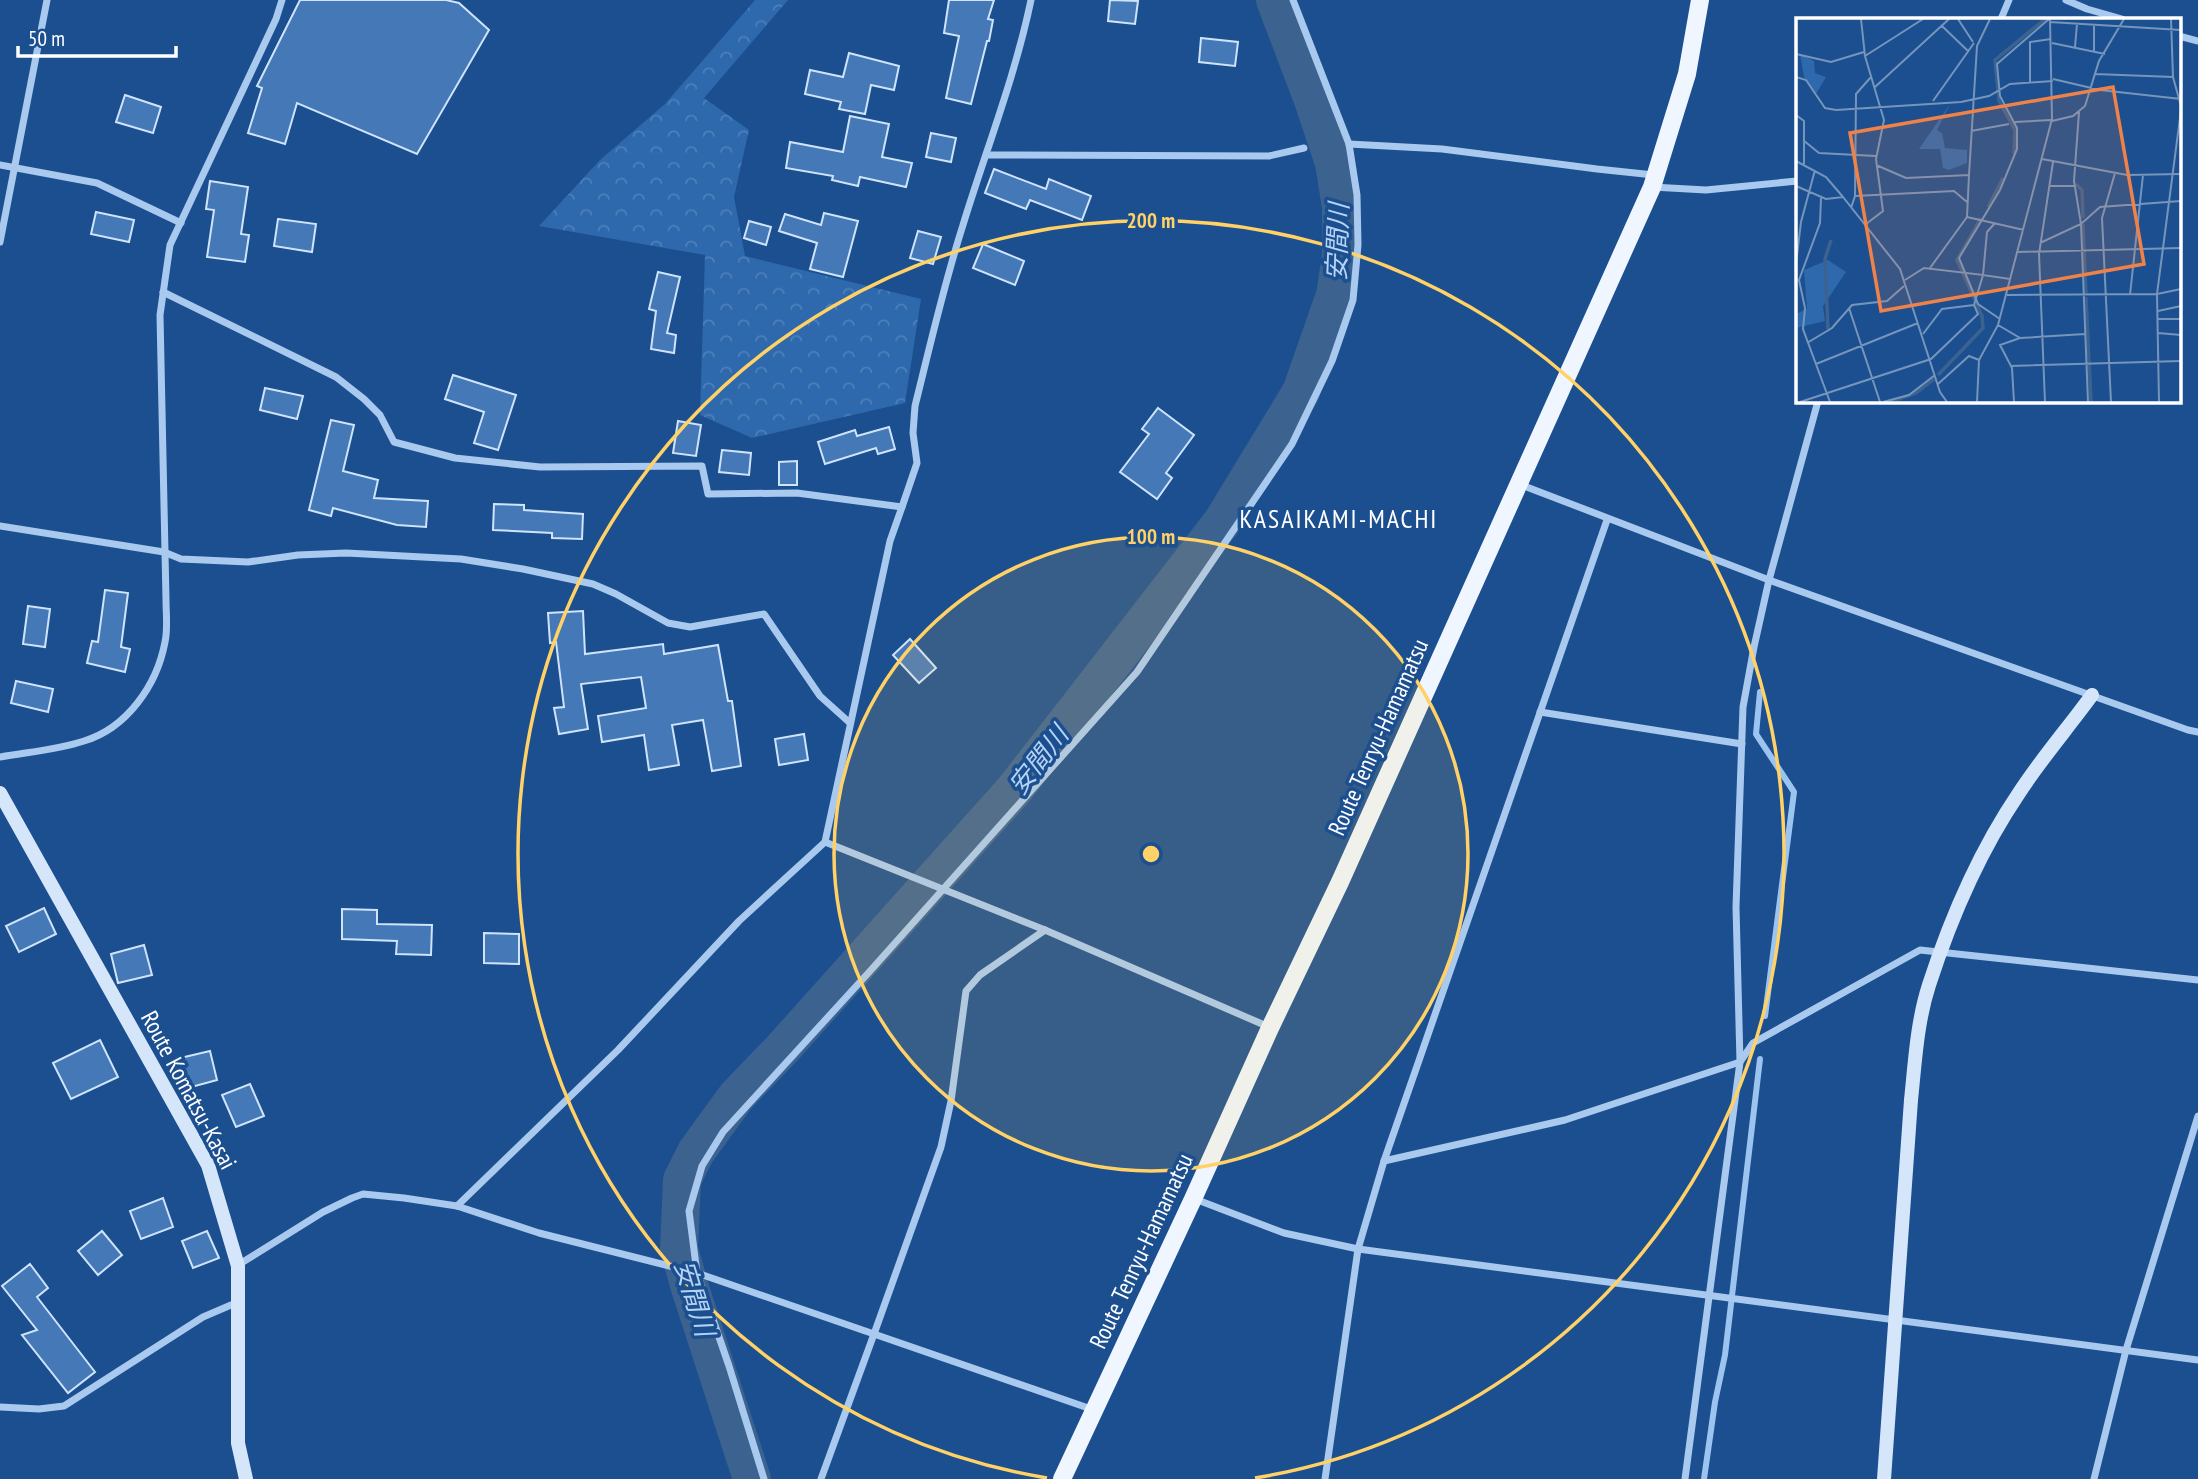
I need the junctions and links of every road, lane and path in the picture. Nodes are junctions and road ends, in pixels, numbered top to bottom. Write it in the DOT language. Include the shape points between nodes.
graph roads {
  1 [pos="47,0"];
  2 [pos="282,0"];
  3 [pos="1031,0"];
  4 [pos="1293,0"];
  5 [pos="1700,0"];
  6 [pos="2010,0"];
  7 [pos="2066,0"];
  8 [pos="2001,18"];
  9 [pos="2118,18"];
  10 [pos="2180,36"];
  11 [pos="2198,41"];
  12 [pos="1349,144"];
  13 [pos="1304,148"];
  14 [pos="987,155"];
  15 [pos="0,165"];
  16 [pos="15,167"];
  17 [pos="1655,181"];
  18 [pos="1796,181"];
  19 [pos="181,223"];
  20 [pos="0,242"];
  21 [pos="163,292"];
  22 [pos="1818,402"];
  23 [pos="1519,484"];
  24 [pos="902,508"];
  25 [pos="1607,520"];
  26 [pos="0,526"];
  27 [pos="164,552"];
  28 [pos="1769,580"];
  29 [pos="2092,695"];
  30 [pos="1540,712"];
  31 [pos="850,723"];
  32 [pos="2198,732"];
  33 [pos="1742,744"];
  34 [pos="0,757"];
  35 [pos="0,793"];
  36 [pos="825,842"];
  37 [pos="941,887"];
  38 [pos="1045,930"];
  39 [pos="1941,953"];
  40 [pos="2198,979"];
  41 [pos="1270,1028"];
  42 [pos="1740,1062"];
  43 [pos="2198,1116"];
  44 [pos="1384,1161"];
  45 [pos="1194,1199"];
  46 [pos="457,1206"];
  47 [pos="1358,1249"];
  48 [pos="238,1266"];
  49 [pos="696,1273"];
  50 [pos="1709,1295"];
  51 [pos="238,1303"];
  52 [pos="1896,1319"];
  53 [pos="874,1334"];
  54 [pos="2126,1350"];
  55 [pos="2198,1360"];
  56 [pos="0,1407"];
  57 [pos="1094,1410"];
  58 [pos="246,1479"];
  59 [pos="764,1479"];
  60 [pos="821,1479"];
  61 [pos="1062,1479"];
  62 [pos="1325,1479"];
  63 [pos="1685,1479"];
  64 [pos="1884,1479"];
  65 [pos="2094,1479"];
  1 -- 16 [label="street"];
  2 -- 19 [label="street"];
  3 -- 14 [label="street"];
  4 -- 12 [label="street"];
  5 -- 17 [label="main road, Route Tenryu-Hamamatsu" via="1687,74"];
  6 -- 8 [label="street"];
  7 -- 9 [label="street"];
  10 -- 11 [label="street"];
  12 -- 17 [label="street" via="1442,149"];
  12 -- 37 [label="street" via="1358,245 1353,300 1332,361 1292,444 1137,672"];
  13 -- 14 [label="street" via="1269,156"];
  14 -- 24 [label="street" via="963,225 915,406 918,463"];
  15 -- 16 [label="street"];
  16 -- 19 [label="street" via="97,183"];
  16 -- 20 [label="street"];
  17 -- 18 [label="street" via="1706,190"];
  17 -- 23 [label="main road, Route Tenryu-Hamamatsu"];
  19 -- 21 [label="street" via="170,246"];
  21 -- 24 [label="street" via="336,377 380,415 394,442 455,458 540,467 702,466 708,494 797,493"];
  21 -- 27 [label="street"];
  22 -- 28 [label="street"];
  23 -- 25 [label="street"];
  23 -- 41 [label="main road, Route Tenryu-Hamamatsu"];
  24 -- 31 [label="street" via="890,541"];
  25 -- 28 [label="street"];
  25 -- 30 [label="street"];
  26 -- 27 [label="street"];
  27 -- 31 [label="street" via="181,559 248,562 346,553 461,559 593,584 668,623 690,627 764,614 820,696"];
  27 -- 34 [label="street" via="166,640 157,671 139,701 116,725 86,741"];
  28 -- 29 [label="street"];
  28 -- 33 [label="street" via="1743,708"];
  29 -- 32 [label="street"];
  29 -- 39 [label="street" via="1994,834 1954,915"];
  30 -- 33 [label="street"];
  30 -- 44 [label="street"];
  31 -- 36 [label="street"];
  33 -- 42 [label="street" via="1737,907"];
  35 -- 48 [label="street, Route Komatsu-Kasai" via="208,1165"];
  36 -- 37 [label="street"];
  36 -- 46 [label="street" via="739,921 618,1050"];
  37 -- 38 [label="street"];
  37 -- 49 [label="street" via="723,1132 702,1166 689,1211"];
  38 -- 41 [label="street"];
  38 -- 53 [label="street" via="980,975 966,991 941,1147"];
  39 -- 40 [label="street"];
  39 -- 42 [label="street" via="1920,950 1753,1043"];
  39 -- 52 [label="street" via="1928,986 1916,1046"];
  41 -- 45 [label="main road, Route Tenryu-Hamamatsu"];
  42 -- 44 [label="street" via="1565,1120"];
  42 -- 50 [label="street"];
  43 -- 54 [label="street"];
  44 -- 47 [label="street"];
  45 -- 47 [label="street" via="1284,1233"];
  45 -- 57 [label="main road, Route Tenryu-Hamamatsu"];
  46 -- 48 [label="street" via="363,1194 323,1212"];
  46 -- 49 [label="street" via="539,1233"];
  47 -- 50 [label="street"];
  47 -- 62 [label="street"];
  48 -- 51 [label="street, Route Komatsu-Kasai"];
  49 -- 53 [label="street"];
  49 -- 59 [label="street"];
  50 -- 52 [label="street"];
  50 -- 63 [label="street"];
  51 -- 56 [label="street" via="203,1317 64,1406"];
  51 -- 58 [label="street, Route Komatsu-Kasai" via="238,1443"];
  52 -- 54 [label="street"];
  52 -- 64 [label="street"];
  53 -- 57 [label="street"];
  53 -- 60 [label="street"];
  54 -- 55 [label="street"];
  54 -- 65 [label="street"];
  57 -- 61 [label="main road, Route Tenryu-Hamamatsu"];
}
